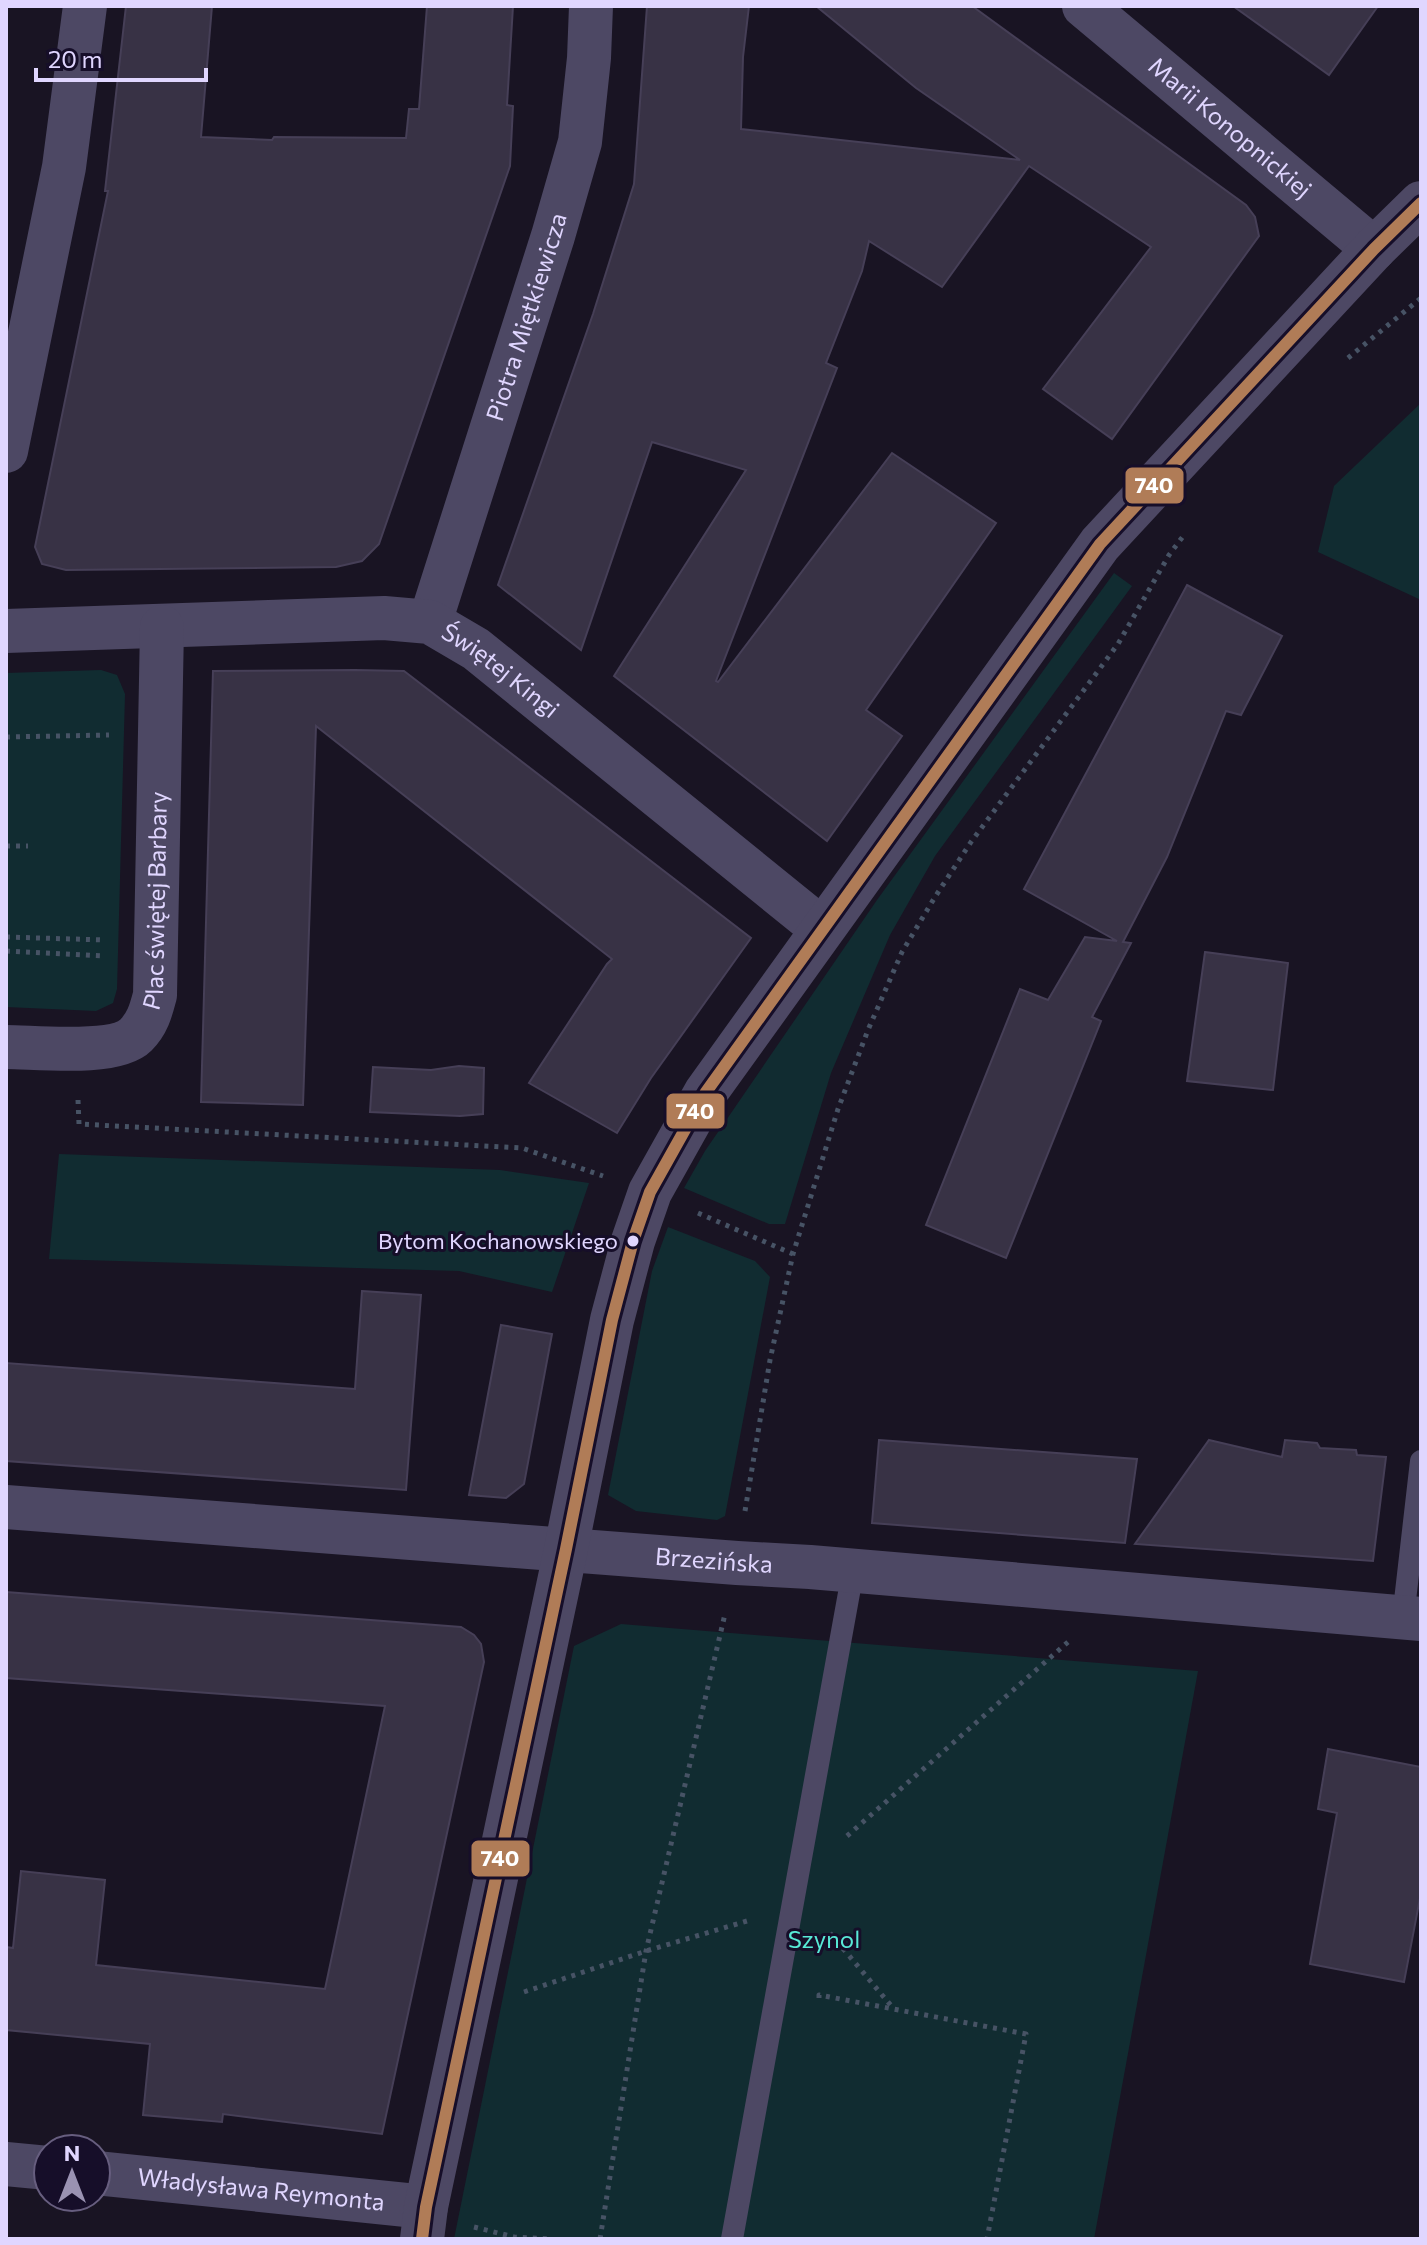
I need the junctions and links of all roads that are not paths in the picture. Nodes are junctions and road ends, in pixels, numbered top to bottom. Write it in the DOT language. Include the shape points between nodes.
graph roads {
  1 [pos="85,6"];
  2 [pos="591,6"];
  3 [pos="1084,6"];
  4 [pos="1421,203"];
  5 [pos="1374,249"];
  6 [pos="6,451"];
  7 [pos="430,622"];
  8 [pos="162,627"];
  9 [pos="6,631"];
  10 [pos="822,929"];
  11 [pos="6,1047"];
  12 [pos="1421,1461"];
  13 [pos="6,1507"];
  14 [pos="566,1549"];
  15 [pos="853,1571"];
  16 [pos="1412,1619"];
  17 [pos="6,2164"];
  18 [pos="32,2166"];
  19 [pos="112,2175"];
  20 [pos="424,2223"];
  21 [pos="732,2239"];
  1 -- 6 [label="street" via="64,167"];
  2 -- 7 [label="street, Piotra Miętkiewicza" via="580,142"];
  3 -- 5 [label="street, Marii Konopnickiej"];
  4 -- 5 [label="street"];
  5 -- 10 [label="street" via="1100,544"];
  7 -- 8 [label="street, Świętej Kingi" via="384,618"];
  7 -- 10 [label="street, Świętej Kingi" via="476,649"];
  8 -- 9 [label="street, Świętej Kingi"];
  8 -- 11 [label="street, Plac świętej Barbary" via="155,995 148,1021 134,1038 106,1048"];
  10 -- 14 [label="street" via="706,1092 650,1192 612,1320"];
  12 -- 16 [label="lane"];
  13 -- 14 [label="street, Brzezińska"];
  14 -- 15 [label="street, Brzezińska"];
  14 -- 20 [label="street"];
  15 -- 16 [label="street, Brzezińska"];
  15 -- 21 [label="lane"];
  17 -- 18 [label="street"];
  19 -- 20 [label="street, Władysława Reymonta"];
}
